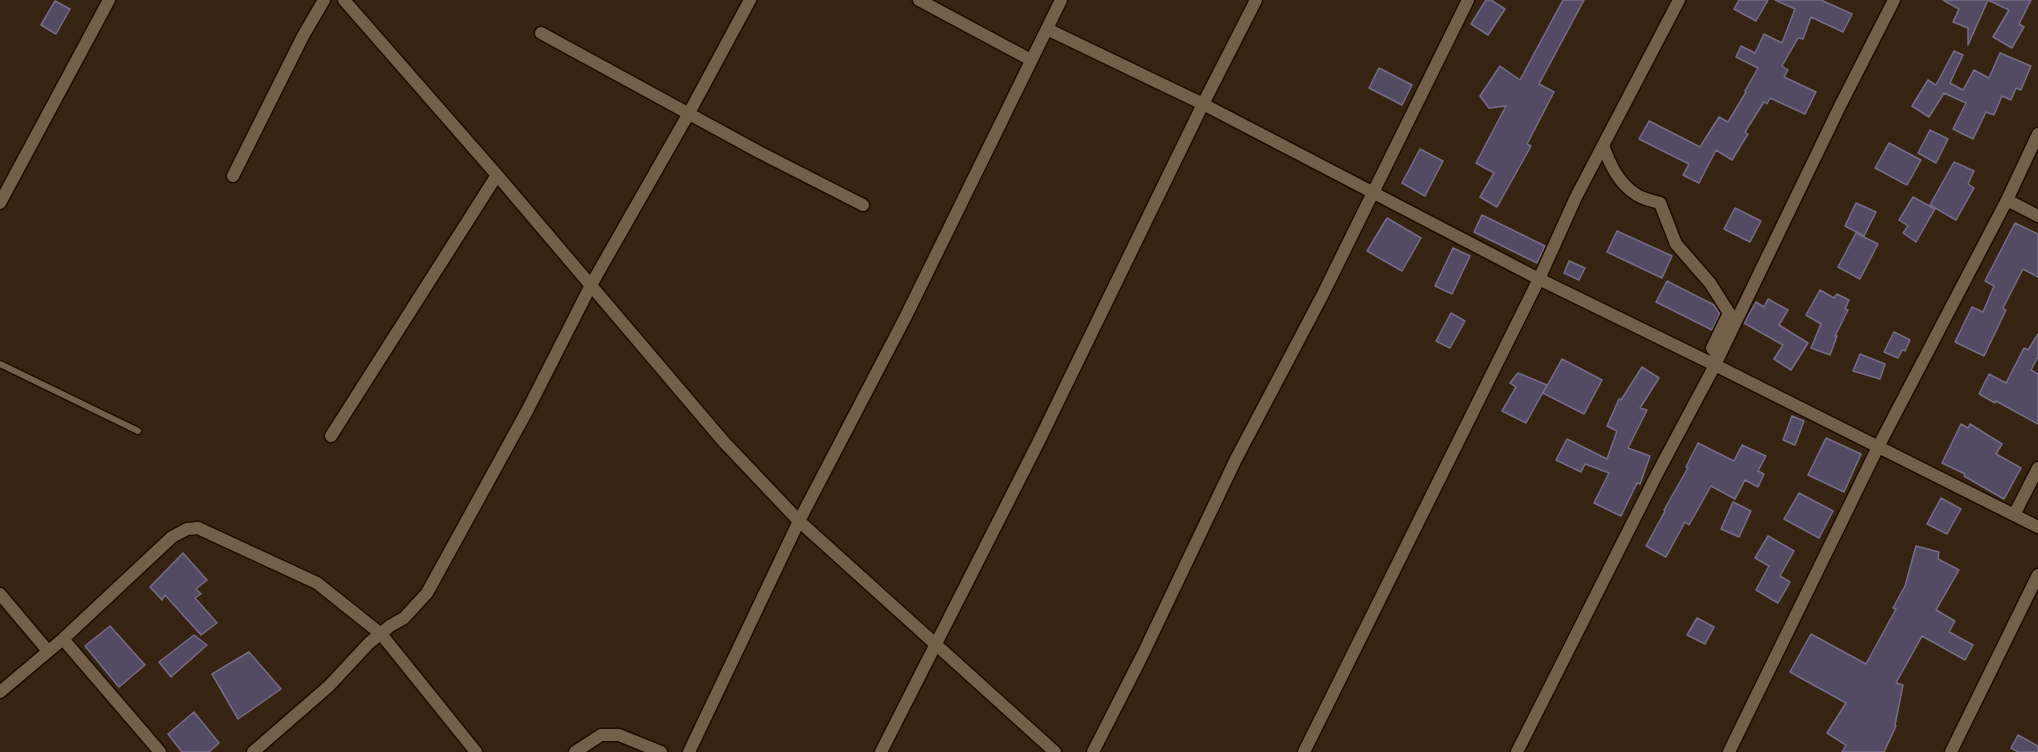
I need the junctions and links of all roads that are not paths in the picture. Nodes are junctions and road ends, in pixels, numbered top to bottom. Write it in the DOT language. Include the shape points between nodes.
graph roads {
  1 [pos="109,0"];
  2 [pos="324,0"];
  3 [pos="344,0"];
  4 [pos="750,0"];
  5 [pos="919,0"];
  6 [pos="1061,0"];
  7 [pos="1256,0"];
  8 [pos="1468,0"];
  9 [pos="1679,0"];
  10 [pos="1894,0"];
  11 [pos="1047,29"];
  12 [pos="541,33"];
  13 [pos="1031,60"];
  14 [pos="1203,104"];
  15 [pos="689,113"];
  16 [pos="2038,134"];
  17 [pos="1603,145"];
  18 [pos="497,175"];
  19 [pos="233,176"];
  20 [pos="1374,193"];
  21 [pos="2007,200"];
  22 [pos="0,203"];
  23 [pos="863,205"];
  24 [pos="2038,216"];
  25 [pos="1539,279"];
  26 [pos="591,285"];
  27 [pos="1717,361"];
  28 [pos="0,364"];
  29 [pos="138,432"];
  30 [pos="332,436"];
  31 [pos="1878,447"];
  32 [pos="2038,468"];
  33 [pos="2014,515"];
  34 [pos="799,521"];
  35 [pos="2038,527"];
  36 [pos="2038,575"];
  37 [pos="0,594"];
  38 [pos="381,634"];
  39 [pos="63,639"];
  40 [pos="935,644"];
  41 [pos="48,651"];
  42 [pos="0,692"];
  43 [pos="160,752"];
  44 [pos="254,752"];
  45 [pos="476,752"];
  46 [pos="575,752"];
  47 [pos="661,752"];
  48 [pos="689,752"];
  49 [pos="881,752"];
  50 [pos="1056,752"];
  51 [pos="1093,752"];
  52 [pos="1304,752"];
  53 [pos="1517,752"];
  54 [pos="1729,752"];
  55 [pos="1950,752"];
  1 -- 22 [label="street"];
  2 -- 19 [label="street"];
  3 -- 18 [label="street"];
  4 -- 15 [label="street"];
  5 -- 13 [label="street"];
  6 -- 11 [label="street"];
  7 -- 14 [label="street"];
  8 -- 20 [label="street"];
  9 -- 17 [label="street"];
  10 -- 27 [label="street"];
  11 -- 13 [label="street"];
  11 -- 14 [label="street"];
  12 -- 15 [label="street"];
  13 -- 34 [label="street" via="905,318"];
  14 -- 20 [label="street"];
  14 -- 40 [label="street"];
  15 -- 23 [label="street"];
  15 -- 26 [label="street"];
  16 -- 21 [label="street"];
  17 -- 25 [label="street"];
  17 -- 27 [label="street" via="1612,170 1638,196 1660,203 1676,243 1729,313 1712,348"];
  18 -- 26 [label="street"];
  18 -- 30 [label="street"];
  20 -- 25 [label="street"];
  20 -- 51 [label="street" via="1236,459"];
  21 -- 24 [label="street"];
  21 -- 31 [label="street"];
  25 -- 27 [label="street"];
  25 -- 52 [label="street"];
  26 -- 34 [label="street" via="724,442"];
  26 -- 38 [label="street" via="434,582 404,618"];
  27 -- 31 [label="street"];
  27 -- 53 [label="street"];
  28 -- 29 [label="lane"];
  31 -- 33 [label="street"];
  31 -- 54 [label="street"];
  32 -- 33 [label="street"];
  33 -- 35 [label="street"];
  34 -- 40 [label="street"];
  34 -- 48 [label="street"];
  36 -- 55 [label="street"];
  37 -- 41 [label="street"];
  38 -- 39 [label="street" via="317,583 198,528 172,537"];
  38 -- 44 [label="street"];
  38 -- 45 [label="street"];
  39 -- 41 [label="street"];
  39 -- 43 [label="street"];
  40 -- 49 [label="street"];
  40 -- 50 [label="street"];
  41 -- 42 [label="street"];
  46 -- 47 [label="street" via="601,735 619,735"];
}
